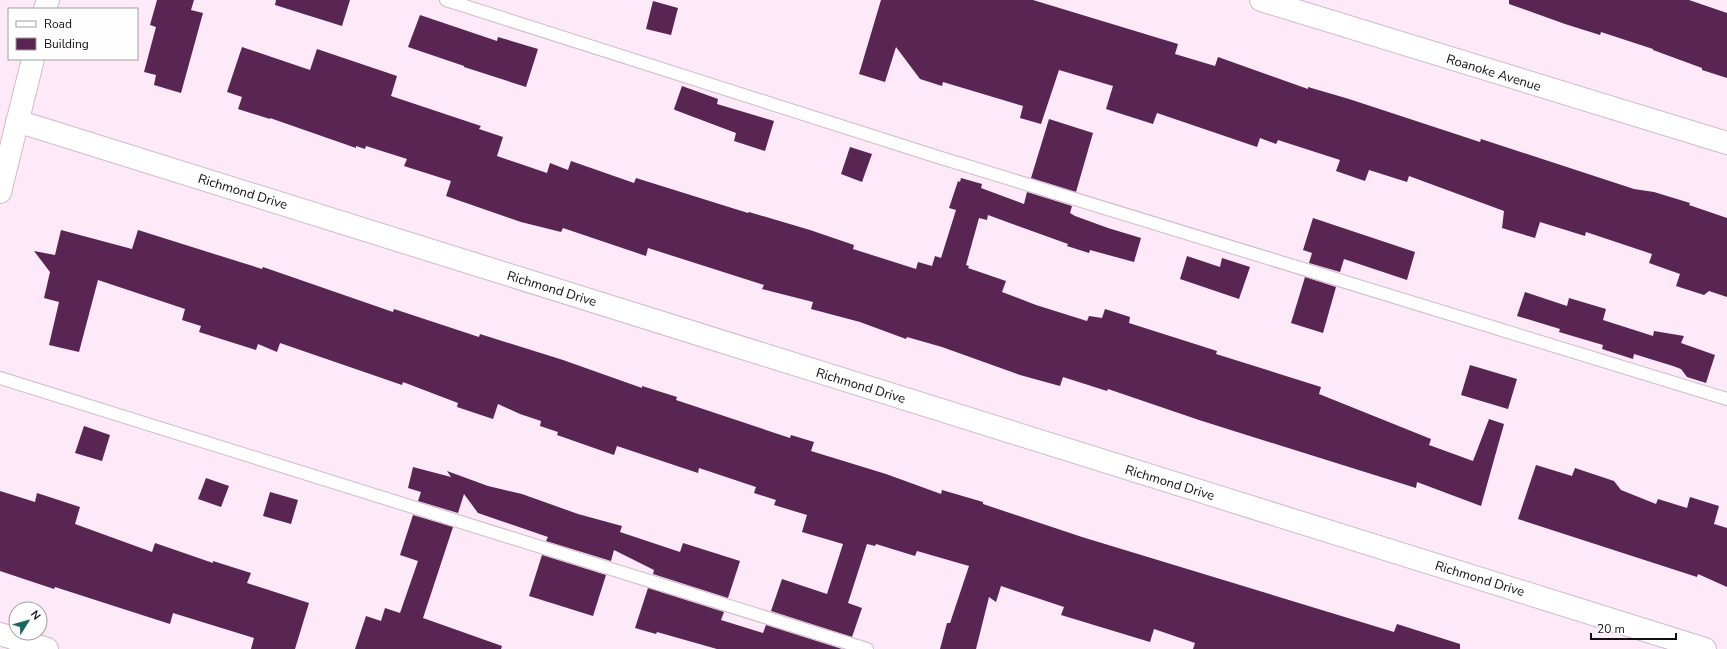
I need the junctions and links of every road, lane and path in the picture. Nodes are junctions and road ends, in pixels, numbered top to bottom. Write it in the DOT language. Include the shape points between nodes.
graph roads {
  1 [pos="446,0"];
  2 [pos="1262,0"];
  3 [pos="33,60"];
  4 [pos="18,121"];
  5 [pos="1727,143"];
  6 [pos="1,187"];
  7 [pos="0,378"];
  8 [pos="1727,399"];
  9 [pos="0,634"];
  10 [pos="47,649"];
  11 [pos="867,649"];
  12 [pos="1705,649"];
  1 -- 8 [label="lane" via="938,158"];
  2 -- 5 [label="street, Roanoke Avenue"];
  3 -- 4 [label="street"];
  4 -- 6 [label="street"];
  4 -- 12 [label="street, Richmond Drive"];
  7 -- 11 [label="lane"];
  9 -- 10 [label="street"];
}
